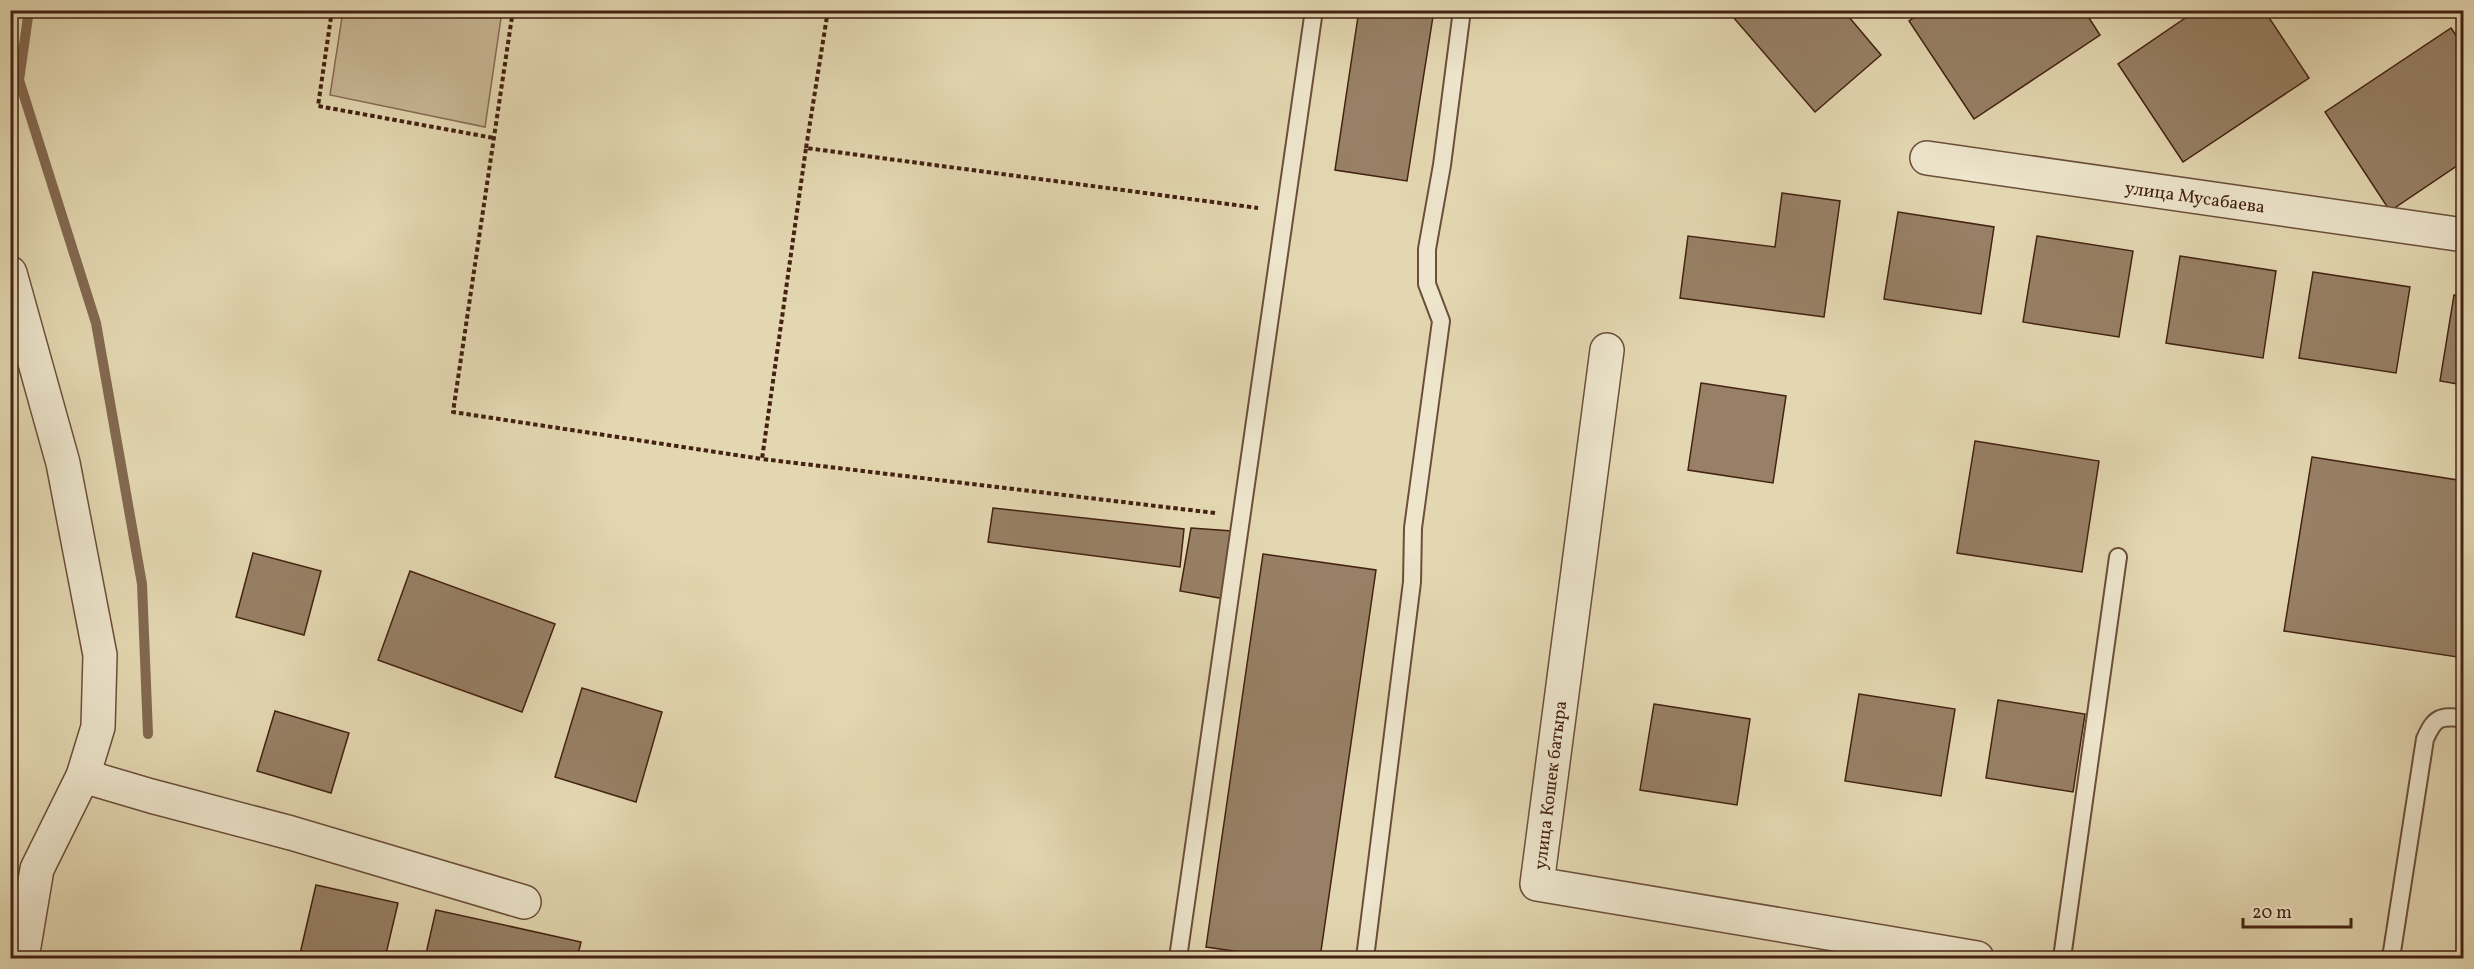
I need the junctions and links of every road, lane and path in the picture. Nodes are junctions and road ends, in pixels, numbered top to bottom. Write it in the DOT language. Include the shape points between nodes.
graph roads {
  1 [pos="332,10"];
  2 [pos="513,10"];
  3 [pos="828,10"];
  4 [pos="1314,10"];
  5 [pos="1462,10"];
  6 [pos="494,138"];
  7 [pos="806,148"];
  8 [pos="1927,158"];
  9 [pos="1285,212"];
  10 [pos="2463,235"];
  11 [pos="10,273"];
  12 [pos="1607,350"];
  13 [pos="762,459"];
  14 [pos="1241,516"];
  15 [pos="2118,558"];
  16 [pos="2463,718"];
  17 [pos="83,776"];
  18 [pos="24,875"];
  19 [pos="524,902"];
  20 [pos="22,958"];
  21 [pos="1178,958"];
  22 [pos="1365,958"];
  23 [pos="1977,958"];
  24 [pos="2062,958"];
  25 [pos="2391,958"];
  1 -- 6 [label="path" via="318,106"];
  2 -- 6 [label="path"];
  3 -- 7 [label="path"];
  4 -- 9 [label="lane"];
  5 -- 22 [label="lane" via="1428,249 1427,284 1441,321 1413,528 1412,582"];
  6 -- 13 [label="path" via="453,412"];
  7 -- 9 [label="path"];
  7 -- 13 [label="path"];
  8 -- 10 [label="street, улица Мусабаева"];
  9 -- 14 [label="lane"];
  11 -- 17 [label="street" via="63,463 100,655 98,727"];
  12 -- 23 [label="street, улица Кошек батыра" via="1537,884"];
  13 -- 14 [label="path"];
  14 -- 21 [label="lane"];
  15 -- 24 [label="lane"];
  16 -- 25 [label="lane" via="2440,718 2433,722 2425,739"];
  17 -- 18 [label="street"];
  17 -- 19 [label="street"];
  18 -- 20 [label="street"];
}
